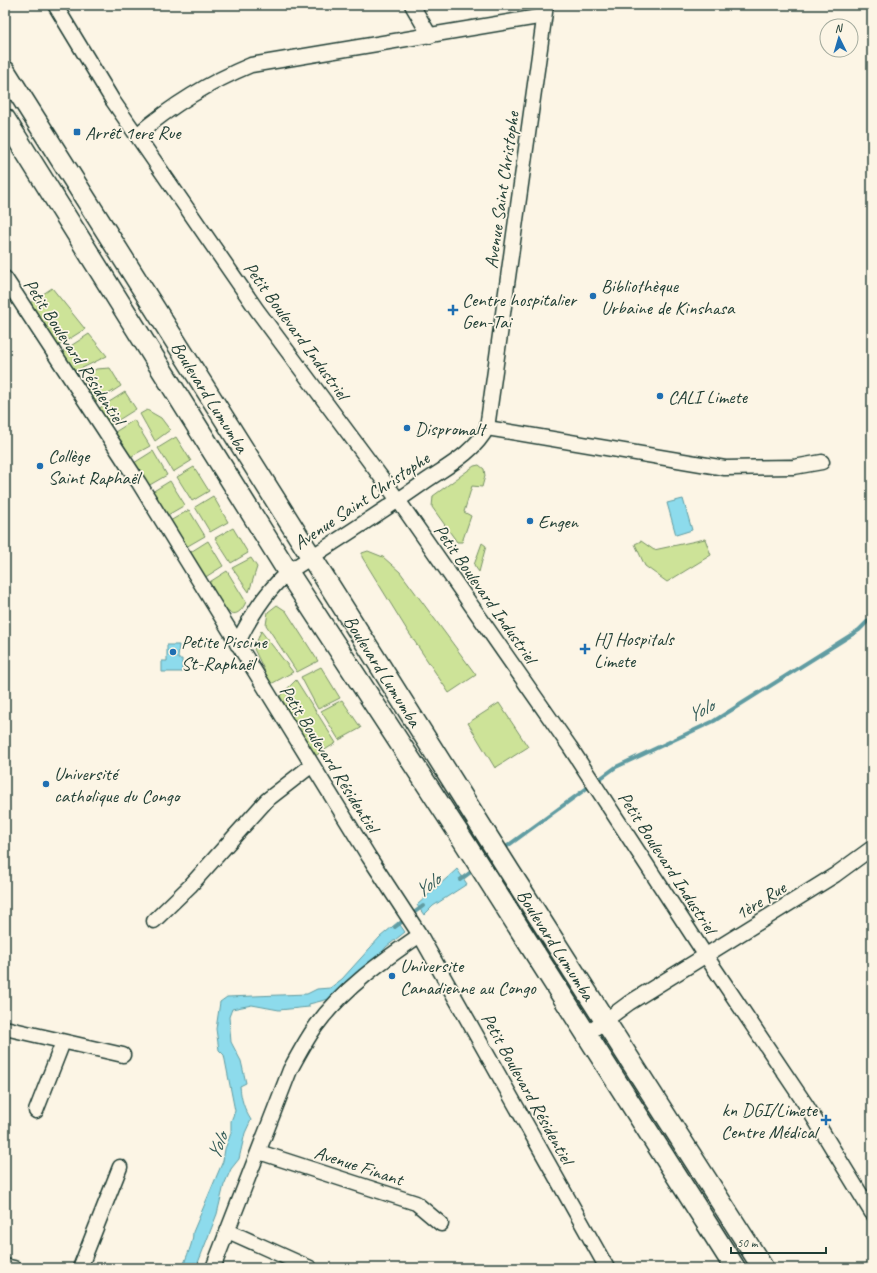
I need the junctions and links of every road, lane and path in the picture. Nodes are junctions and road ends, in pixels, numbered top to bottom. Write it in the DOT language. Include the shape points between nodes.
graph roads {
  1 [pos="55,5"];
  2 [pos="412,5"];
  3 [pos="545,11"];
  4 [pos="430,36"];
  5 [pos="5,71"];
  6 [pos="5,119"];
  7 [pos="137,135"];
  8 [pos="5,278"];
  9 [pos="487,428"];
  10 [pos="822,462"];
  11 [pos="398,500"];
  12 [pos="312,557"];
  13 [pos="288,572"];
  14 [pos="237,644"];
  15 [pos="312,765"];
  16 [pos="872,848"];
  17 [pos="154,921"];
  18 [pos="418,932"];
  19 [pos="706,956"];
  20 [pos="606,1020"];
  21 [pos="5,1028"];
  22 [pos="587,1034"];
  23 [pos="63,1042"];
  24 [pos="123,1055"];
  25 [pos="36,1111"];
  26 [pos="259,1152"];
  27 [pos="120,1167"];
  28 [pos="872,1213"];
  29 [pos="441,1224"];
  30 [pos="228,1231"];
  31 [pos="80,1268"];
  32 [pos="213,1268"];
  33 [pos="310,1268"];
  34 [pos="607,1268"];
  35 [pos="735,1268"];
  36 [pos="763,1268"];
  1 -- 7 [label="street, Petit Boulevard Industriel" via="113,102"];
  2 -- 4 [label="street"];
  3 -- 4 [label="street"];
  3 -- 9 [label="street, Avenue Saint Christophe"];
  4 -- 7 [label="street" via="251,65 226,75 190,97"];
  5 -- 12 [label="highway, Boulevard Lumumba"];
  6 -- 13 [label="highway, Boulevard Lumumba"];
  7 -- 11 [label="street, Petit Boulevard Industriel" via="257,310"];
  8 -- 14 [label="street, Petit Boulevard Résidentiel" via="139,483"];
  9 -- 10 [label="street" via="725,468 794,467"];
  9 -- 11 [label="street, Avenue Saint Christophe" via="483,437 471,450"];
  11 -- 12 [label="street, Avenue Saint Christophe"];
  11 -- 19 [label="street, Petit Boulevard Industriel" via="570,747"];
  12 -- 13 [label="street, Avenue Saint Christophe"];
  12 -- 20 [label="highway, Boulevard Lumumba"];
  13 -- 14 [label="street, Avenue Saint Christophe" via="264,597"];
  13 -- 22 [label="highway, Boulevard Lumumba"];
  14 -- 15 [label="street, Petit Boulevard Résidentiel"];
  15 -- 17 [label="street" via="268,800 190,886"];
  15 -- 18 [label="street, Petit Boulevard Résidentiel"];
  16 -- 19 [label="street, 1ère Rue" via="835,875"];
  18 -- 26 [label="street" via="348,991 316,1025 290,1070"];
  18 -- 34 [label="street, Petit Boulevard Résidentiel"];
  19 -- 20 [label="street, 1ère Rue"];
  19 -- 28 [label="street, Petit Boulevard Industriel" via="806,1104"];
  20 -- 22 [label="street, 1ère Rue"];
  20 -- 36 [label="highway, Boulevard Lumumba"];
  21 -- 23 [label="street"];
  22 -- 35 [label="highway, Boulevard Lumumba"];
  23 -- 24 [label="street"];
  23 -- 25 [label="street"];
  26 -- 29 [label="street, Avenue Finant" via="416,1203"];
  26 -- 30 [label="street"];
  27 -- 31 [label="street"];
  30 -- 32 [label="street"];
  30 -- 33 [label="street"];
}
